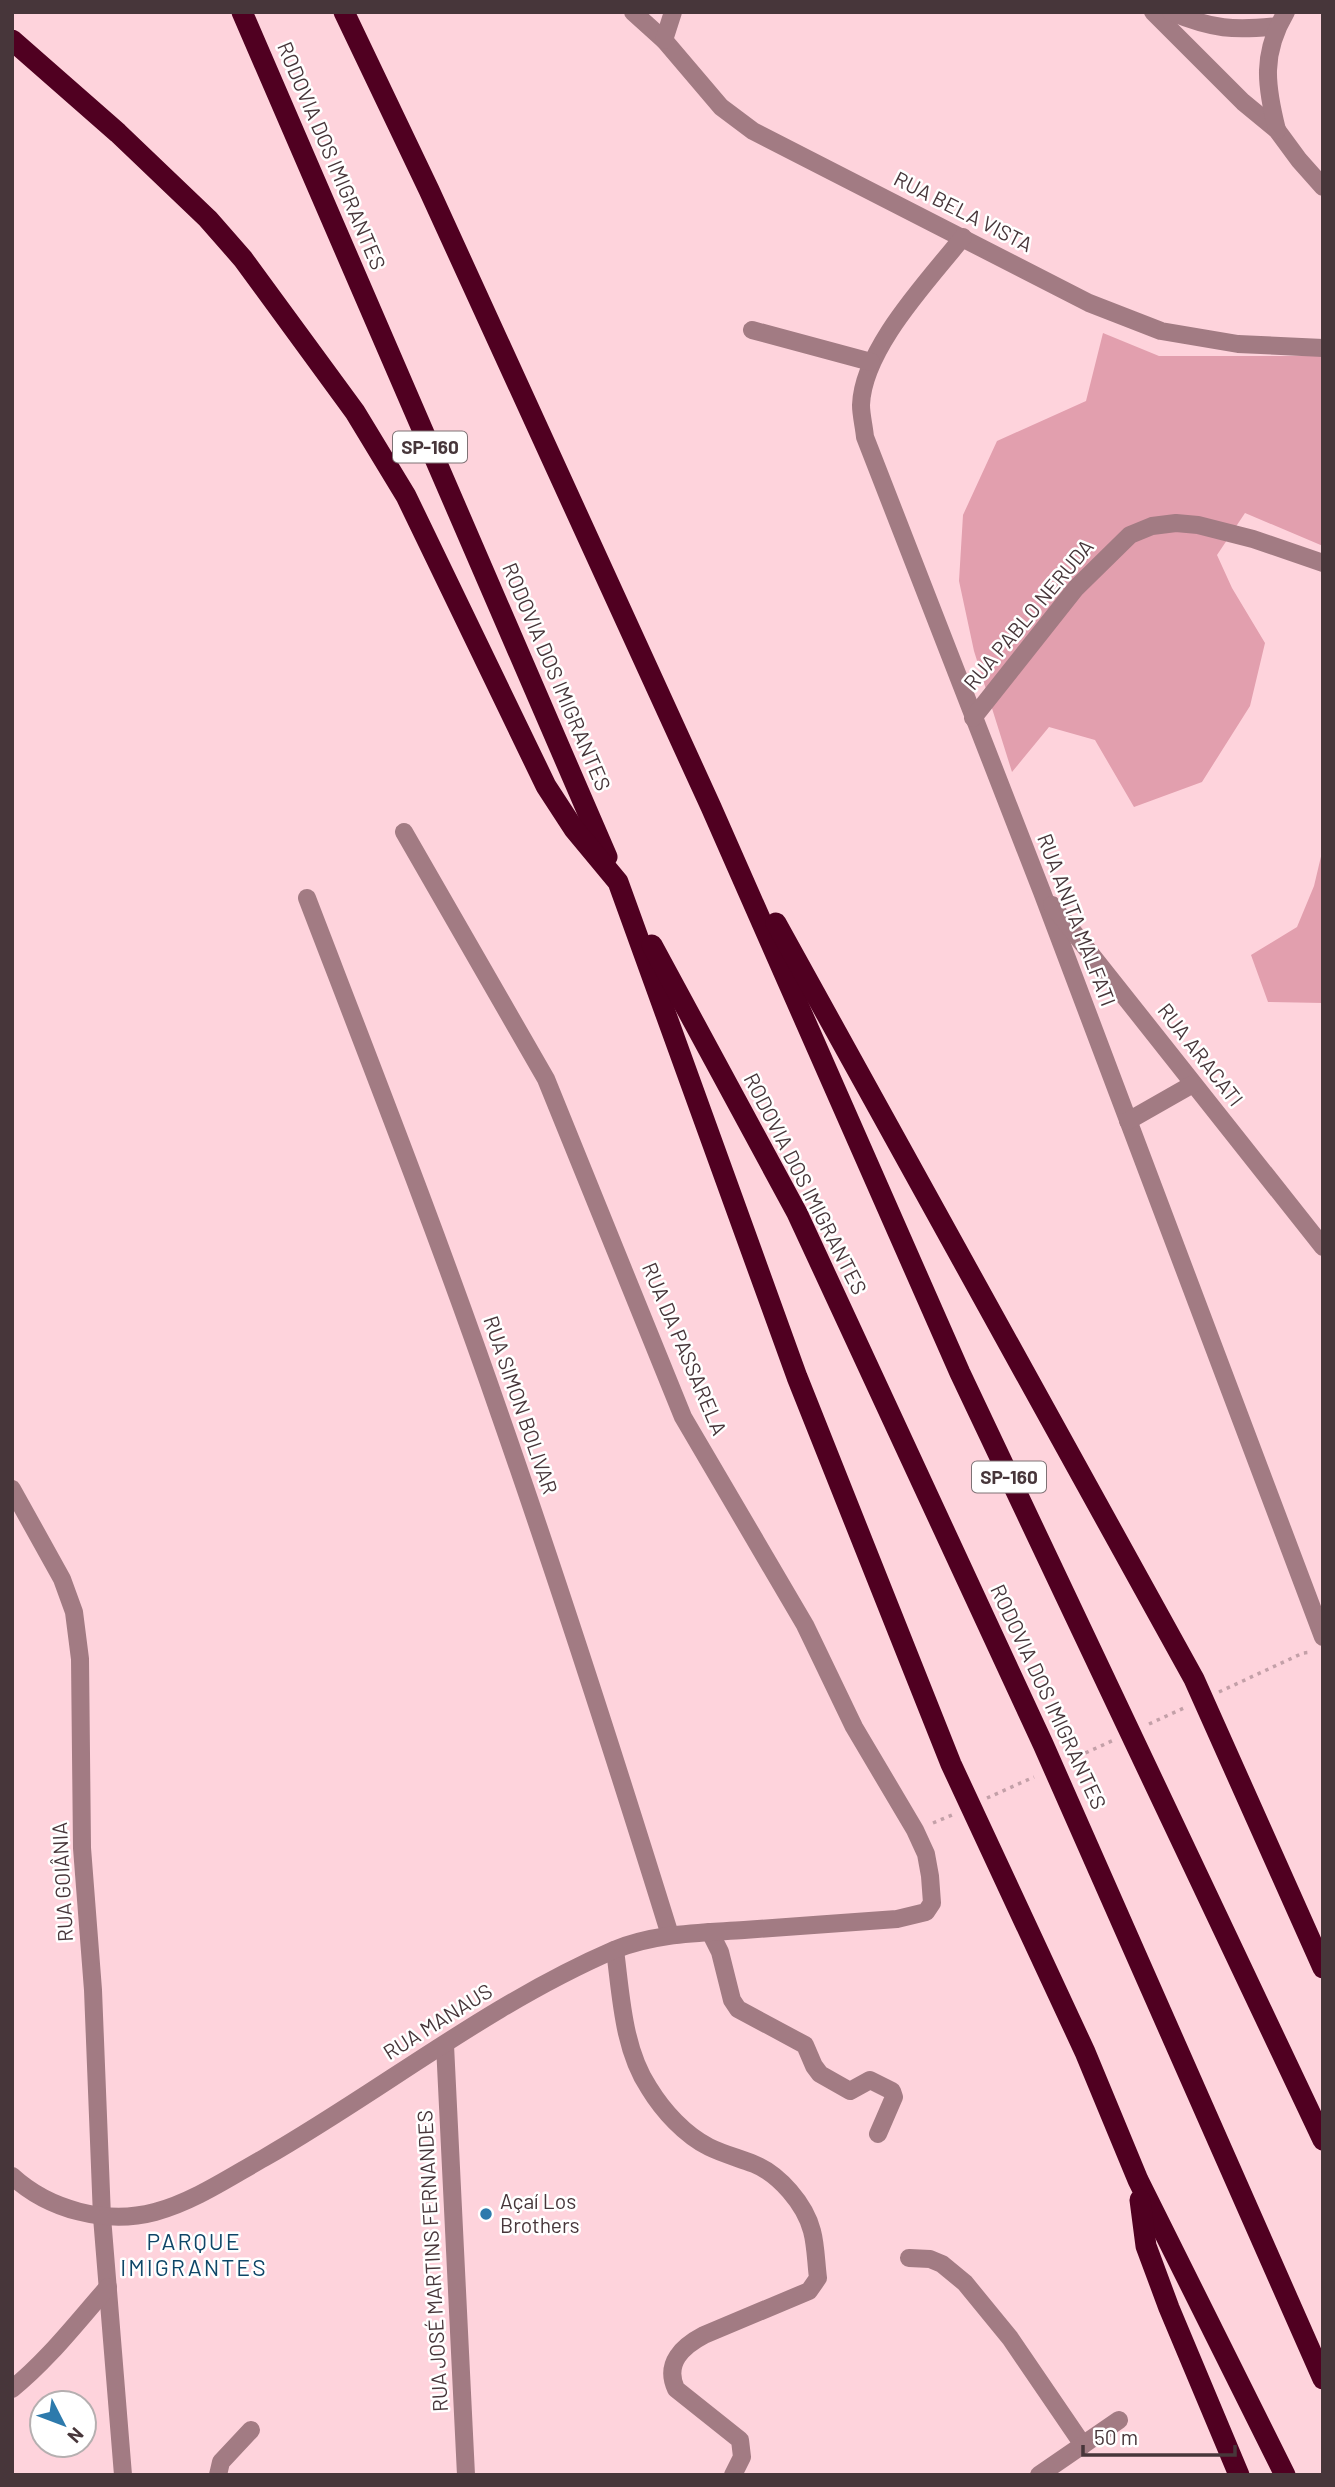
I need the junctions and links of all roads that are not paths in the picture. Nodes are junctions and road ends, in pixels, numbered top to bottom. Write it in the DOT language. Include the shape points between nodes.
graph roads {
  1 [pos="242,12"];
  2 [pos="344,12"];
  3 [pos="633,12"];
  4 [pos="673,12"];
  5 [pos="1153,12"];
  6 [pos="1171,12"];
  7 [pos="1282,19"];
  8 [pos="12,40"];
  9 [pos="664,40"];
  10 [pos="1277,130"];
  11 [pos="1323,187"];
  12 [pos="963,237"];
  13 [pos="752,330"];
  14 [pos="1323,348"];
  15 [pos="871,362"];
  16 [pos="1322,563"];
  17 [pos="973,718"];
  18 [pos="711,807"];
  19 [pos="404,832"];
  20 [pos="618,882"];
  21 [pos="1042,892"];
  22 [pos="307,898"];
  23 [pos="1193,1084"];
  24 [pos="1128,1121"];
  25 [pos="1323,1247"];
  26 [pos="12,1489"];
  27 [pos="1323,1637"];
  28 [pos="919,1915"];
  29 [pos="710,1932"];
  30 [pos="670,1935"];
  31 [pos="615,1950"];
  32 [pos="1323,1968"];
  33 [pos="445,2045"];
  34 [pos="878,2134"];
  35 [pos="1323,2140"];
  36 [pos="12,2176"];
  37 [pos="1138,2180"];
  38 [pos="102,2217"];
  39 [pos="909,2258"];
  40 [pos="108,2287"];
  41 [pos="1323,2379"];
  42 [pos="12,2389"];
  43 [pos="1119,2420"];
  44 [pos="251,2430"];
  45 [pos="1083,2445"];
  46 [pos="123,2475"];
  47 [pos="218,2475"];
  48 [pos="466,2475"];
  49 [pos="733,2475"];
  50 [pos="1039,2475"];
  51 [pos="1239,2475"];
  52 [pos="1284,2475"];
  1 -- 20 [label="highway, RODOVIA DOS IMIGRANTES / SP-160"];
  2 -- 18 [label="highway, SP-160"];
  3 -- 9 [label="street, RUA BELA VISTA"];
  4 -- 9 [label="street"];
  5 -- 10 [label="street"];
  6 -- 7 [label="street" via="1211,27 1242,30"];
  7 -- 10 [label="street" via="1268,62 1266,89"];
  8 -- 20 [label="highway" via="208,219 243,259 355,412 406,496 546,786"];
  9 -- 12 [label="street, RUA BELA VISTA" via="721,107 753,131"];
  10 -- 11 [label="street"];
  12 -- 14 [label="street, RUA BELA VISTA" via="1089,303 1161,331 1238,344"];
  12 -- 15 [label="street, RUA ANITA MALFATI"];
  13 -- 15 [label="street"];
  15 -- 17 [label="street, RUA ANITA MALFATI" via="861,405 865,437"];
  16 -- 17 [label="street, RUA PABLO NERUDA" via="1198,525 1152,526 1130,535 1076,588"];
  17 -- 21 [label="street, RUA ANITA MALFATI"];
  18 -- 32 [label="highway" via="1194,1679"];
  18 -- 35 [label="highway, SP-160" via="960,1373"];
  19 -- 28 [label="street, RUA DA PASSARELA" via="547,1079 683,1417 915,1829 926,1854 932,1895 930,1908"];
  20 -- 37 [label="highway" via="797,1377 946,1751 1085,2052"];
  20 -- 41 [label="highway, RODOVIA DOS IMIGRANTES / SP-160" via="797,1213 1043,1744"];
  21 -- 23 [label="street, RUA ARACATI"];
  21 -- 24 [label="street, RUA ANITA MALFATI"];
  22 -- 30 [label="street, RUA SIMON BOLIVAR" via="499,1412"];
  23 -- 24 [label="street"];
  23 -- 25 [label="street, RUA ARACATI"];
  24 -- 27 [label="street, RUA ANITA MALFATI"];
  26 -- 38 [label="street, RUA GOIÂNIA" via="62,1579 74,1612 80,1659 82,1848"];
  28 -- 29 [label="street, RUA MANAUS"];
  29 -- 30 [label="street, RUA MANAUS"];
  29 -- 34 [label="street" via="738,2009 805,2045 820,2074 838,2085 850,2091 870,2080 892,2091 894,2097"];
  30 -- 31 [label="street, RUA MANAUS"];
  31 -- 33 [label="street, RUA MANAUS" via="512,2002"];
  31 -- 49 [label="street" via="632,2051 648,2088 687,2132 708,2146 757,2165 782,2184 812,2231 818,2278 809,2291 704,2335 676,2357 672,2380 676,2389 740,2440 742,2457"];
  33 -- 38 [label="street, RUA MANAUS" via="293,2141 196,2195 156,2212"];
  33 -- 48 [label="street, RUA JOSÉ MARTINS FERNANDES"];
  36 -- 38 [label="street, RUA MANAUS" via="73,2210"];
  37 -- 51 [label="highway" via="1146,2246"];
  37 -- 52 [label="highway"];
  38 -- 40 [label="street, RUA GOIÂNIA"];
  39 -- 45 [label="street" via="942,2264 965,2283 1010,2338"];
  40 -- 42 [label="street" via="30,2375"];
  40 -- 46 [label="street, RUA GOIÂNIA"];
  43 -- 45 [label="street"];
  44 -- 47 [label="street" via="221,2462"];
  45 -- 50 [label="street"];
}
